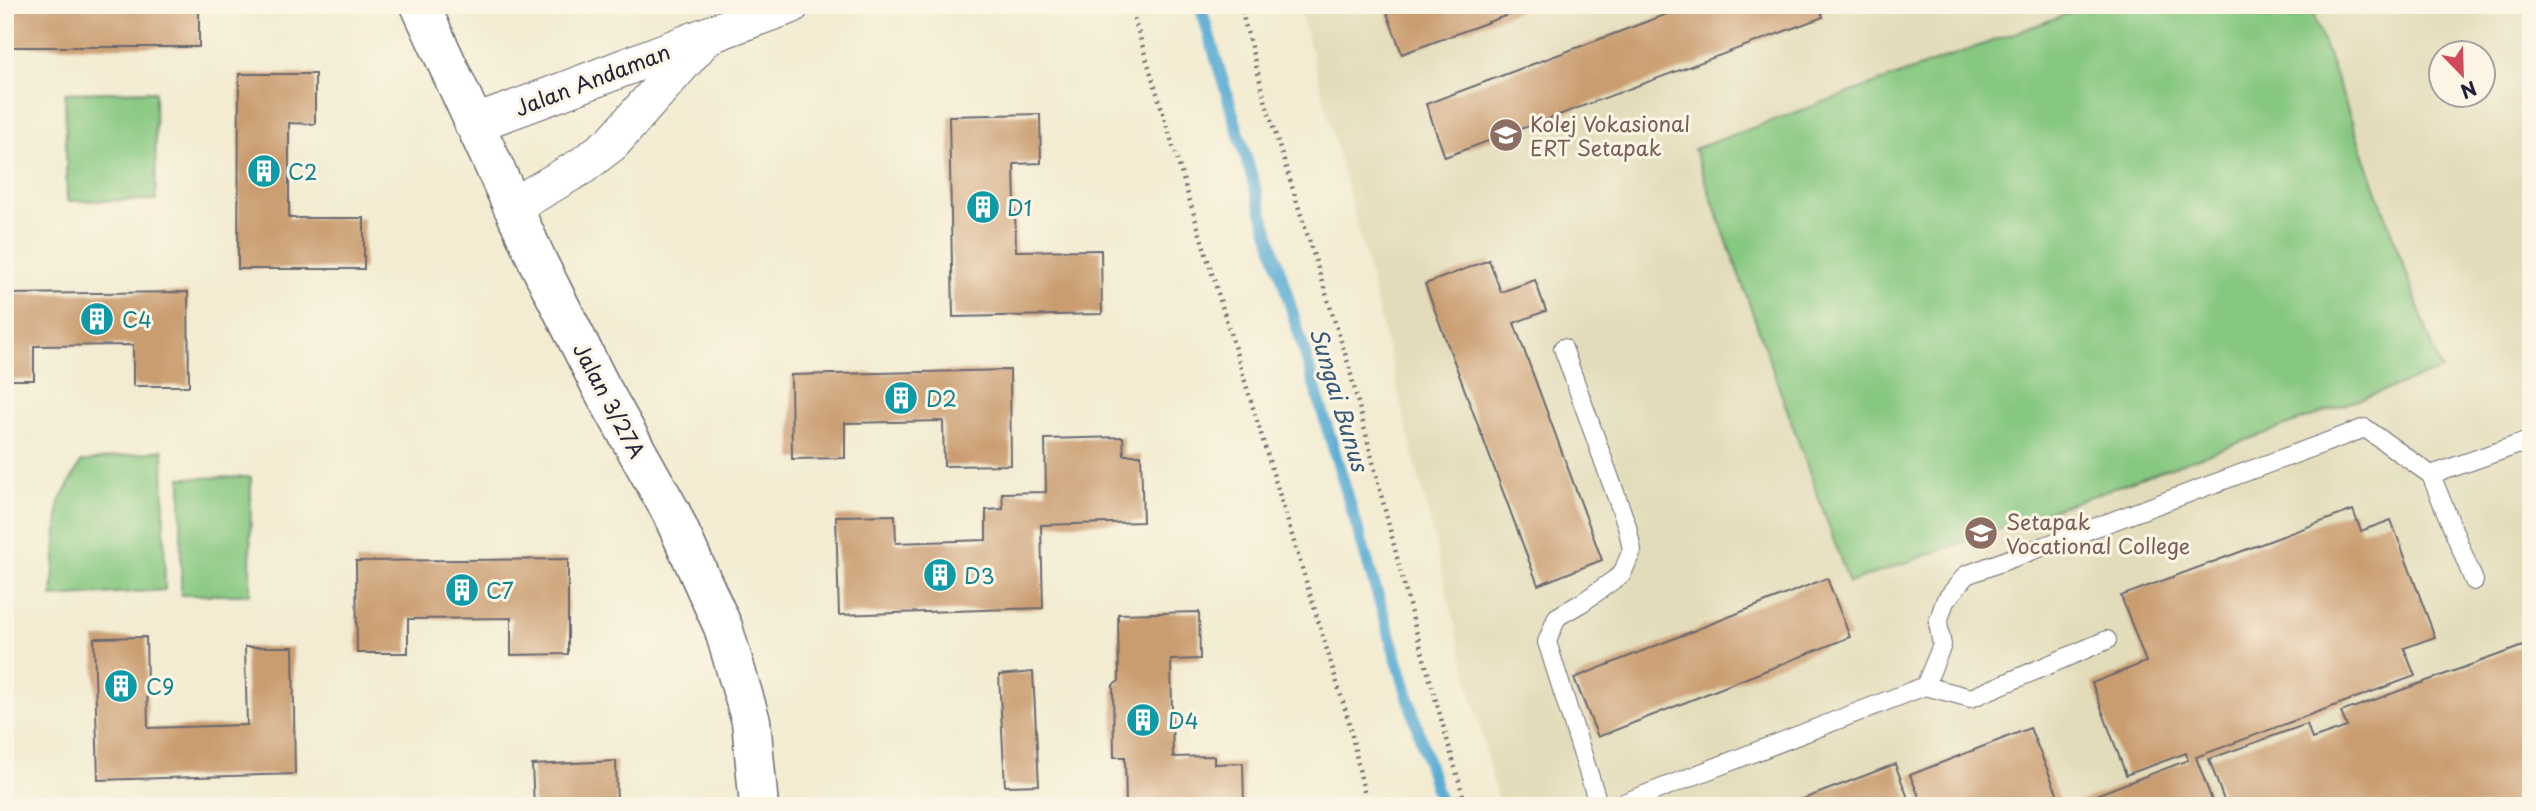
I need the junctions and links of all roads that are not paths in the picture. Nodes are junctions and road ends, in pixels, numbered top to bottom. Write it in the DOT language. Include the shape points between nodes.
graph roads {
  1 [pos="420,5"];
  2 [pos="791,5"];
  3 [pos="709,33"];
  4 [pos="473,124"];
  5 [pos="512,207"];
  6 [pos="1563,348"];
  7 [pos="2531,440"];
  8 [pos="2431,475"];
  9 [pos="2474,581"];
  10 [pos="2107,640"];
  11 [pos="1925,686"];
  12 [pos="759,806"];
  13 [pos="1599,806"];
  14 [pos="1616,806"];
  1 -- 4 [label="street, Jalan 3/27A"];
  2 -- 3 [label="street, Jalan Andaman"];
  3 -- 4 [label="street, Jalan Andaman"];
  3 -- 5 [label="street, Jalan Andaman" via="612,143"];
  4 -- 5 [label="street, Jalan 3/27A"];
  5 -- 12 [label="street, Jalan 3/27A" via="601,387 671,512 723,627 751,721"];
  6 -- 13 [label="lane" via="1632,550 1622,574 1557,617 1547,642"];
  7 -- 8 [label="lane"];
  8 -- 9 [label="lane"];
  8 -- 11 [label="lane" via="2365,428 1966,575 1945,601 1938,623 1942,646"];
  10 -- 11 [label="lane" via="1971,698"];
  11 -- 14 [label="lane"];
}
